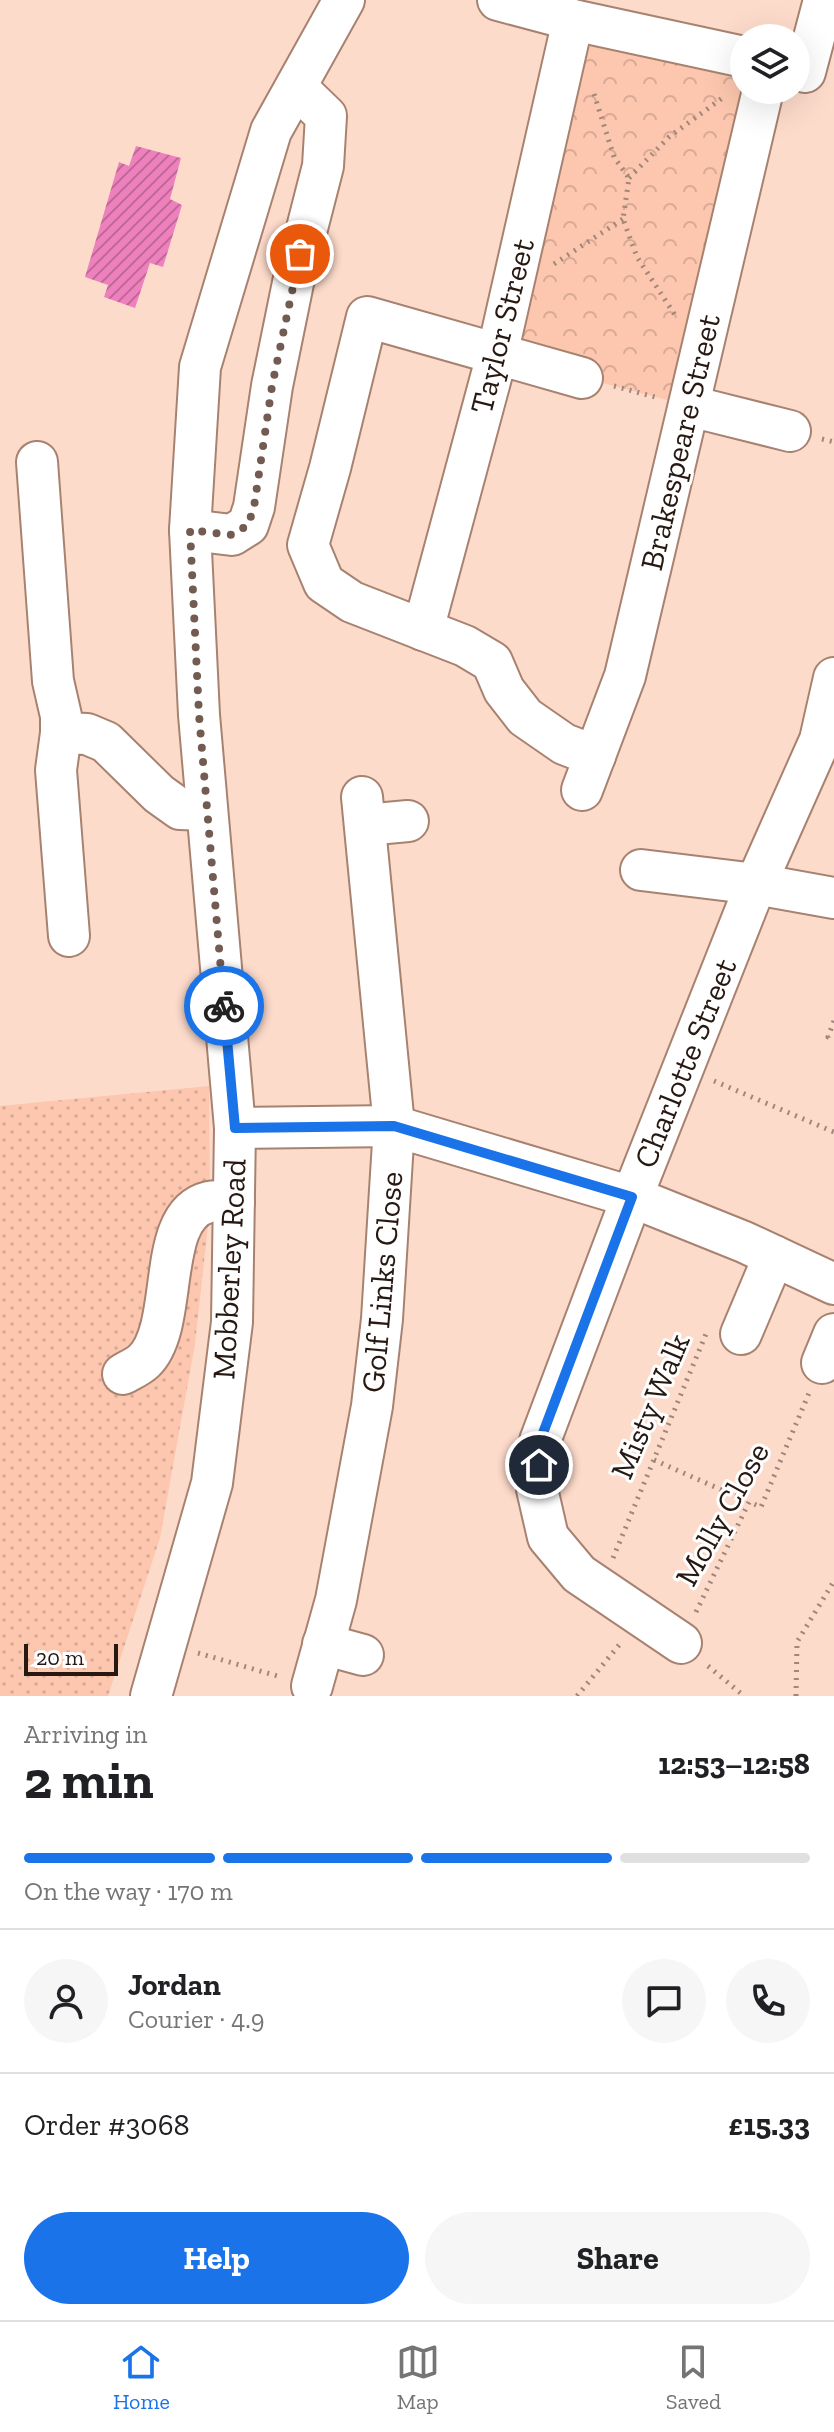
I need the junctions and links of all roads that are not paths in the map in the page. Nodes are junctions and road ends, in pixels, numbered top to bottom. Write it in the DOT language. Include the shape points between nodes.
graph roads {
  1 [pos="344,0"];
  2 [pos="498,0"];
  3 [pos="824,0"];
  4 [pos="589,15"];
  5 [pos="730,72"];
  6 [pos="812,74"];
  7 [pos="296,87"];
  8 [pos="742,104"];
  9 [pos="497,355"];
  10 [pos="582,378"];
  11 [pos="690,406"];
  12 [pos="790,431"];
  13 [pos="37,462"];
  14 [pos="190,530"];
  15 [pos="423,630"];
  16 [pos="834,678"];
  17 [pos="61,733"];
  18 [pos="207,810"];
  19 [pos="408,821"];
  20 [pos="641,870"];
  21 [pos="756,884"];
  22 [pos="834,898"];
  23 [pos="69,936"];
  24 [pos="394,1126"];
  25 [pos="235,1128"];
  26 [pos="632,1197"];
  27 [pos="234,1202"];
  28 [pos="774,1256"];
  29 [pos="834,1284"];
  30 [pos="725,1332"];
  31 [pos="123,1374"];
  32 [pos="681,1643"];
  33 [pos="323,1644"];
  34 [pos="363,1655"];
  35 [pos="312,1686"];
  36 [pos="151,1696"];
  1 -- 7 [label="street, Mobberley Road"];
  2 -- 4 [label="street"];
  3 -- 6 [label="street"];
  4 -- 5 [label="street"];
  4 -- 9 [label="street, Taylor Street"];
  7 -- 14 [label="street, Mobberley Road" via="271,131 200,367"];
  7 -- 14 [label="street" via="326,116 323,166 272,386 254,507 248,525 232,535"];
  8 -- 11 [label="street, Brakespeare Street"];
  9 -- 10 [label="street"];
  9 -- 15 [label="street, Taylor Street"];
  9 -- 15 [label="street" via="367,317 308,545 324,583 352,602"];
  11 -- 12 [label="street"];
  11 -- 15 [label="street, Brakespeare Street" via="625,676 588,773 564,744 525,717 504,690 492,662"];
  13 -- 17 [label="street"];
  14 -- 18 [label="street, Mobberley Road"];
  16 -- 21 [label="street, Charlotte Street" via="820,740"];
  17 -- 18 [label="street" via="87,734 106,742 180,809"];
  17 -- 23 [label="street" via="56,770"];
  18 -- 25 [label="street, Mobberley Road"];
  19 -- 24 [label="street, Golf Links Close" via="364,811"];
  20 -- 21 [label="street"];
  21 -- 22 [label="street"];
  21 -- 26 [label="street, Charlotte Street"];
  24 -- 25 [label="street"];
  24 -- 26 [label="street"];
  24 -- 33 [label="street, Golf Links Close" via="372,1406"];
  25 -- 27 [label="street, Mobberley Road"];
  26 -- 28 [label="street"];
  26 -- 32 [label="street, Charlotte Street" via="540,1441 537,1489 548,1537 579,1574"];
  27 -- 31 [label="street" via="210,1202 195,1208 184,1221 174,1246 163,1326 144,1361"];
  27 -- 36 [label="street, Mobberley Road" via="232,1322 212,1483"];
  28 -- 29 [label="street"];
  28 -- 30 [label="street"];
  33 -- 34 [label="street"];
  33 -- 35 [label="street, Golf Links Close"];
}
